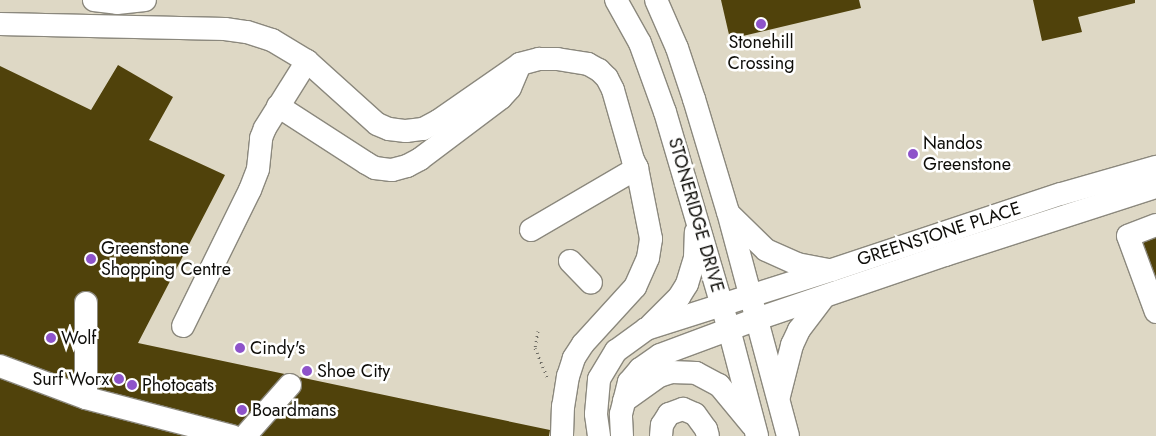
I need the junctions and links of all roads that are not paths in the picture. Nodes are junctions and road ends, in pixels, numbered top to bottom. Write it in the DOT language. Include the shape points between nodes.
graph roads {
  1 [pos="94,0"];
  2 [pos="145,0"];
  3 [pos="616,0"];
  4 [pos="656,0"];
  5 [pos="0,24"];
  6 [pos="307,61"];
  7 [pos="520,64"];
  8 [pos="278,106"];
  9 [pos="634,160"];
  10 [pos="1156,167"];
  11 [pos="1156,187"];
  12 [pos="728,212"];
  13 [pos="696,219"];
  14 [pos="540,224"];
  15 [pos="1156,224"];
  16 [pos="570,261"];
  17 [pos="832,270"];
  18 [pos="591,282"];
  19 [pos="751,296"];
  20 [pos="822,298"];
  21 [pos="86,303"];
  22 [pos="722,305"];
  23 [pos="1156,312"];
  24 [pos="757,319"];
  25 [pos="183,326"];
  26 [pos="646,329"];
  27 [pos="729,329"];
  28 [pos="0,366"];
  29 [pos="290,385"];
  30 [pos="86,398"];
  31 [pos="779,398"];
  32 [pos="624,401"];
  33 [pos="756,432"];
  34 [pos="232,436"];
  35 [pos="245,436"];
  36 [pos="562,436"];
  37 [pos="599,436"];
  38 [pos="622,436"];
  39 [pos="661,436"];
  40 [pos="708,436"];
  41 [pos="788,436"];
  1 -- 2 [label="street" via="117,3"];
  3 -- 13 [label="street, STONERIDGE DRIVE" via="651,69"];
  4 -- 12 [label="street, STONERIDGE DRIVE" via="677,48"];
  5 -- 6 [label="street" via="225,29 272,40"];
  6 -- 7 [label="street" via="376,124 406,131 423,129 438,121"];
  6 -- 8 [label="street"];
  7 -- 8 [label="street" via="510,88 501,98 420,159 392,170 366,163"];
  7 -- 9 [label="street" via="557,59 588,64 599,70 613,90"];
  8 -- 25 [label="street" via="263,132 258,169 250,190"];
  9 -- 14 [label="street"];
  9 -- 36 [label="street" via="649,224 648,258 635,286 574,358 563,406"];
  10 -- 17 [label="street, GREENSTONE PLACE" via="1052,196"];
  11 -- 20 [label="street, GREENSTONE PLACE"];
  12 -- 17 [label="street" via="766,250 797,264"];
  12 -- 19 [label="street, STONERIDGE DRIVE"];
  13 -- 22 [label="street, STONERIDGE DRIVE"];
  13 -- 26 [label="street" via="695,257 687,284 679,297"];
  15 -- 23 [label="street" via="1128,236"];
  16 -- 18 [label="street"];
  17 -- 19 [label="street, GREENSTONE PLACE"];
  19 -- 22 [label="street, GREENSTONE PLACE"];
  19 -- 24 [label="street, STONERIDGE DRIVE"];
  20 -- 24 [label="street, GREENSTONE PLACE"];
  20 -- 31 [label="street" via="792,345"];
  21 -- 30 [label="street"];
  22 -- 26 [label="street, GREENSTONE PLACE"];
  22 -- 27 [label="street, STONERIDGE DRIVE"];
  24 -- 27 [label="street, GREENSTONE PLACE"];
  24 -- 31 [label="street, STONERIDGE DRIVE"];
  26 -- 37 [label="street" via="616,350 599,379 596,414"];
  27 -- 32 [label="street, GREENSTONE PLACE" via="649,362 629,382"];
  27 -- 33 [label="street, STONERIDGE DRIVE"];
  28 -- 30 [label="street"];
  29 -- 35 [label="street"];
  30 -- 34 [label="street"];
  31 -- 41 [label="street, STONERIDGE DRIVE"];
  32 -- 33 [label="street" via="659,376 671,372 696,374 719,385"];
  32 -- 38 [label="street, GREENSTONE PLACE"];
  39 -- 40 [label="street" via="662,425 669,414 683,409 695,414"];
}
